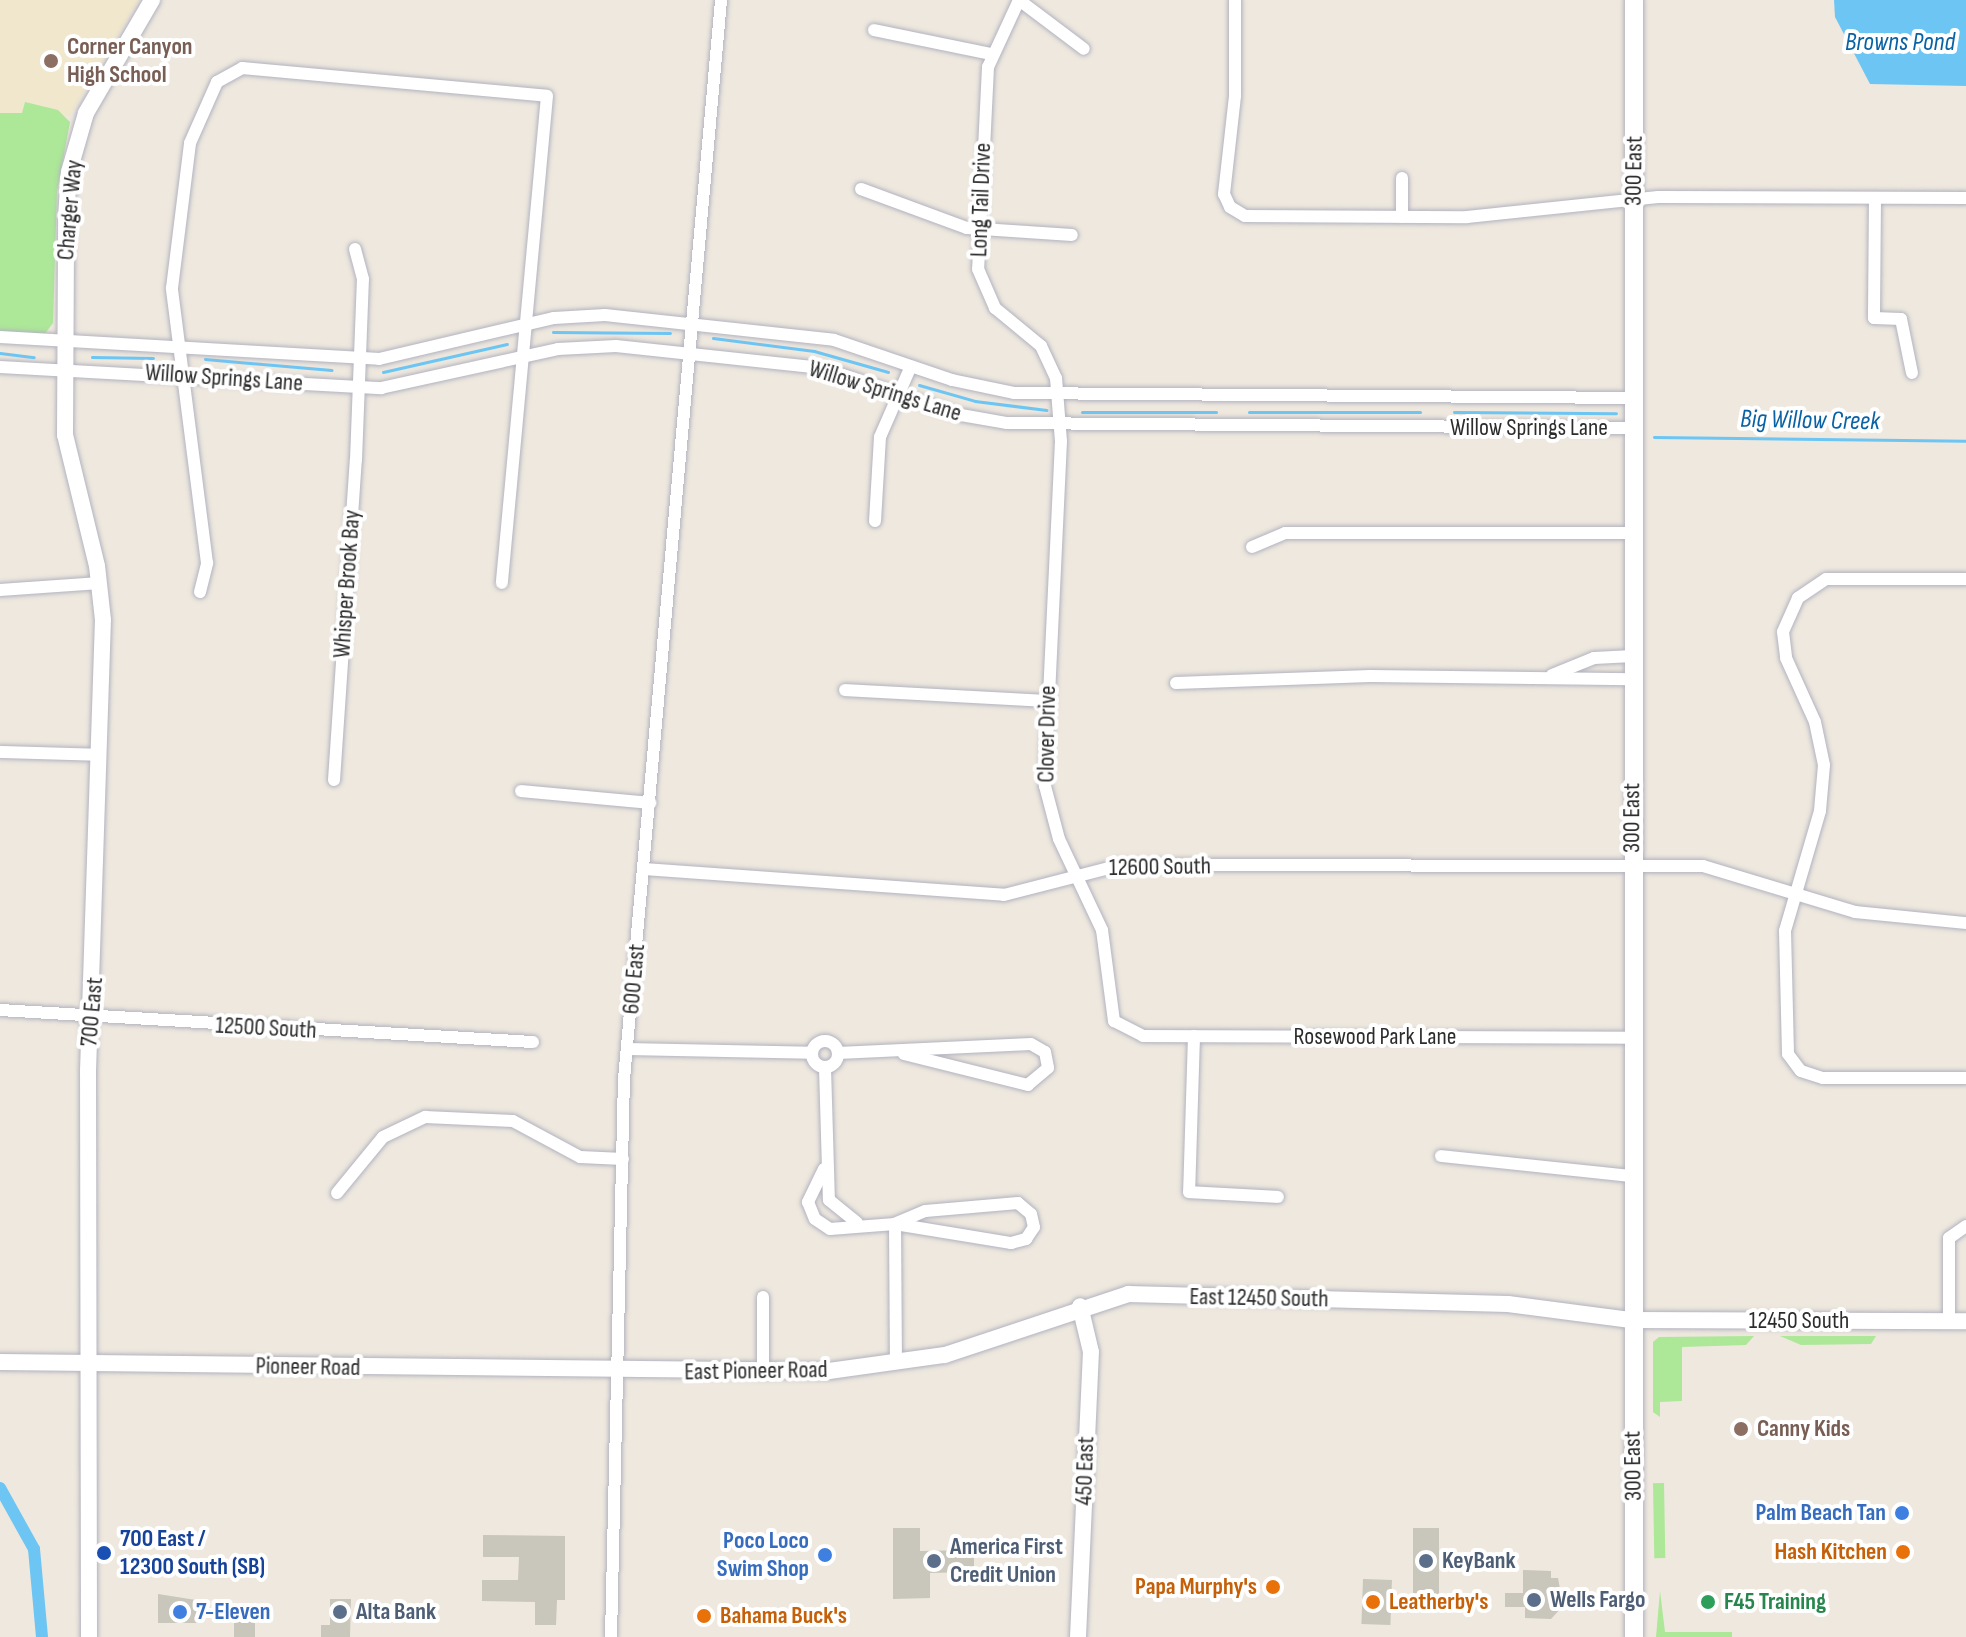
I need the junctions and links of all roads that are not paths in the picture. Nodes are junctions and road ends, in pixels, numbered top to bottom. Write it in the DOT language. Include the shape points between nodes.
graph roads {
  1 [pos="152,0"];
  2 [pos="721,0"];
  3 [pos="1019,0"];
  4 [pos="1235,0"];
  5 [pos="1634,0"];
  6 [pos="874,30"];
  7 [pos="1084,49"];
  8 [pos="991,54"];
  9 [pos="1402,178"];
  10 [pos="861,189"];
  11 [pos="1875,198"];
  12 [pos="1966,198"];
  13 [pos="1633,199"];
  14 [pos="1402,217"];
  15 [pos="978,229"];
  16 [pos="1072,235"];
  17 [pos="355,249"];
  18 [pos="527,324"];
  19 [pos="694,324"];
  20 [pos="0,337"];
  21 [pos="64,341"];
  22 [pos="174,342"];
  23 [pos="691,353"];
  24 [pos="524,356"];
  25 [pos="356,357"];
  26 [pos="911,366"];
  27 [pos="0,367"];
  28 [pos="63,372"];
  29 [pos="180,373"];
  30 [pos="1912,373"];
  31 [pos="356,387"];
  32 [pos="63,392"];
  33 [pos="898,393"];
  34 [pos="1059,396"];
  35 [pos="1632,398"];
  36 [pos="1060,426"];
  37 [pos="1633,428"];
  38 [pos="875,521"];
  39 [pos="1634,533"];
  40 [pos="1252,547"];
  41 [pos="1966,579"];
  42 [pos="100,583"];
  43 [pos="502,583"];
  44 [pos="0,590"];
  45 [pos="200,592"];
  46 [pos="1633,656"];
  47 [pos="1549,676"];
  48 [pos="1633,679"];
  49 [pos="1176,683"];
  50 [pos="845,690"];
  51 [pos="1046,701"];
  52 [pos="0,752"];
  53 [pos="99,755"];
  54 [pos="334,780"];
  55 [pos="521,791"];
  56 [pos="650,803"];
  57 [pos="1632,865"];
  58 [pos="644,869"];
  59 [pos="1078,875"];
  60 [pos="1796,892"];
  61 [pos="1966,923"];
  62 [pos="0,1010"];
  63 [pos="90,1019"];
  64 [pos="1120,1028"];
  65 [pos="1194,1036"];
  66 [pos="1632,1038"];
  67 [pos="533,1042"];
  68 [pos="627,1049"];
  69 [pos="811,1053"];
  70 [pos="838,1053"];
  71 [pos="904,1054"];
  72 [pos="825,1068"];
  73 [pos="1966,1078"];
  74 [pos="1441,1156"];
  75 [pos="623,1159"];
  76 [pos="824,1169"];
  77 [pos="1632,1176"];
  78 [pos="337,1193"];
  79 [pos="1278,1197"];
  80 [pos="857,1223"];
  81 [pos="895,1224"];
  82 [pos="1966,1226"];
  83 [pos="763,1297"];
  84 [pos="1080,1306"];
  85 [pos="1631,1320"];
  86 [pos="1949,1321"];
  87 [pos="1966,1321"];
  88 [pos="0,1362"];
  89 [pos="896,1362"];
  90 [pos="89,1364"];
  91 [pos="615,1371"];
  92 [pos="763,1373"];
  93 [pos="89,1637"];
  94 [pos="611,1637"];
  95 [pos="1078,1637"];
  96 [pos="1634,1637"];
  1 -- 21 [label="street, Charger Way" via="96,94 77,141 66,203"];
  2 -- 19 [label="street, 600 East"];
  3 -- 7 [label="street"];
  3 -- 8 [label="street, Long Tail Drive"];
  4 -- 14 [label="street" via="1227,204 1251,217"];
  5 -- 13 [label="main road, 300 East"];
  6 -- 8 [label="street"];
  8 -- 15 [label="street, Long Tail Drive"];
  9 -- 14 [label="street"];
  10 -- 15 [label="street"];
  11 -- 12 [label="street"];
  11 -- 13 [label="street"];
  11 -- 30 [label="street" via="1874,318 1901,319"];
  13 -- 14 [label="street" via="1479,216"];
  13 -- 35 [label="main road, 300 East"];
  15 -- 16 [label="street"];
  15 -- 34 [label="street, Long Tail Drive" via="978,269 987,296 1048,356"];
  17 -- 25 [label="street, Whisper Brook Bay" via="363,279"];
  18 -- 19 [label="street, Willow Springs Lane" via="605,315"];
  18 -- 22 [label="street" via="547,96 242,68 217,82 186,156 172,288"];
  18 -- 24 [label="street"];
  18 -- 25 [label="street, Willow Springs Lane" via="405,356"];
  19 -- 23 [label="street, 600 East"];
  19 -- 26 [label="street, Willow Springs Lane" via="834,340"];
  20 -- 21 [label="street, Willow Springs Lane"];
  21 -- 22 [label="street, Willow Springs Lane"];
  21 -- 28 [label="street, Charger Way"];
  22 -- 25 [label="street, Willow Springs Lane"];
  22 -- 29 [label="street"];
  23 -- 24 [label="street, Willow Springs Lane" via="600,345"];
  23 -- 33 [label="street, Willow Springs Lane" via="822,368"];
  23 -- 56 [label="street, 600 East"];
  24 -- 31 [label="street, Willow Springs Lane" via="416,385"];
  24 -- 43 [label="street"];
  25 -- 31 [label="street, Whisper Brook Bay"];
  26 -- 33 [label="street"];
  26 -- 34 [label="street, Willow Springs Lane" via="969,385"];
  27 -- 28 [label="street, Willow Springs Lane"];
  28 -- 29 [label="street, Willow Springs Lane"];
  28 -- 32 [label="street, Charger Way"];
  29 -- 31 [label="street, Willow Springs Lane"];
  29 -- 45 [label="street" via="207,563"];
  31 -- 54 [label="street, Whisper Brook Bay"];
  32 -- 42 [label="street, 700 East" via="68,457"];
  33 -- 36 [label="street, Willow Springs Lane" via="961,415"];
  33 -- 38 [label="street" via="879,444"];
  34 -- 35 [label="street, Willow Springs Lane"];
  34 -- 36 [label="street, Long Tail Drive"];
  35 -- 37 [label="main road, 300 East"];
  36 -- 37 [label="street, Willow Springs Lane"];
  36 -- 51 [label="street, Clover Drive"];
  37 -- 39 [label="main road, 300 East"];
  39 -- 40 [label="street" via="1285,533"];
  39 -- 46 [label="main road, 300 East"];
  41 -- 60 [label="street" via="1835,577 1808,589 1791,608 1783,645 1815,722 1824,765 1820,811"];
  42 -- 44 [label="street"];
  42 -- 53 [label="street, 700 East"];
  46 -- 47 [label="street" via="1594,658"];
  46 -- 48 [label="main road, 300 East"];
  47 -- 48 [label="street"];
  47 -- 49 [label="street"];
  48 -- 57 [label="main road, 300 East"];
  50 -- 51 [label="street"];
  51 -- 59 [label="street, Clover Drive" via="1046,794"];
  52 -- 53 [label="street"];
  53 -- 63 [label="street, 700 East"];
  55 -- 56 [label="street"];
  56 -- 58 [label="street, 600 East"];
  57 -- 59 [label="street, 12600 South" via="1121,865"];
  57 -- 60 [label="street, 12600 South" via="1715,866"];
  57 -- 66 [label="main road, 300 East"];
  58 -- 59 [label="street, 12600 South" via="990,895 1031,891"];
  58 -- 68 [label="street, 600 East"];
  59 -- 64 [label="street, Clover Drive" via="1102,930 1109,1006"];
  60 -- 61 [label="street, 12600 South" via="1883,918"];
  60 -- 73 [label="street" via="1785,955 1785,1040 1795,1067 1823,1078"];
  62 -- 63 [label="street, 12500 South"];
  63 -- 67 [label="street, 12500 South"];
  63 -- 90 [label="street, 700 East"];
  64 -- 65 [label="street, Rosewood Park Lane" via="1135,1035"];
  65 -- 66 [label="street, Rosewood Park Lane"];
  65 -- 79 [label="street" via="1189,1192"];
  66 -- 77 [label="main road, 300 East"];
  68 -- 69 [label="street"];
  68 -- 75 [label="street, 600 East"];
  69 -- 70 [label="street" via="825,1041"];
  69 -- 72 [label="street"];
  70 -- 71 [label="street"];
  70 -- 72 [label="street"];
  71 -- 71 [label="street" via="1031,1044 1049,1063 1043,1078 1028,1085"];
  72 -- 76 [label="street"];
  74 -- 77 [label="street"];
  75 -- 78 [label="street" via="580,1157 513,1121 425,1117 383,1137"];
  75 -- 91 [label="street, 600 East"];
  76 -- 80 [label="street" via="831,1204"];
  76 -- 80 [label="street" via="808,1195 811,1214 830,1229"];
  77 -- 85 [label="main road, 300 East"];
  80 -- 81 [label="street"];
  81 -- 81 [label="street" via="925,1211 1018,1203 1031,1214 1034,1227 1026,1239 1011,1243"];
  81 -- 89 [label="street"];
  82 -- 86 [label="street" via="1949,1238"];
  83 -- 92 [label="street"];
  84 -- 85 [label="street, East 12450 South" via="1128,1294 1508,1304"];
  84 -- 89 [label="street, East 12450 South" via="945,1355"];
  84 -- 95 [label="street, 450 East" via="1091,1352"];
  85 -- 86 [label="street, 12450 South"];
  85 -- 96 [label="main road, 300 East"];
  86 -- 87 [label="street, 12450 South"];
  88 -- 90 [label="street, Pioneer Road"];
  89 -- 92 [label="street, East Pioneer Road"];
  90 -- 91 [label="street, Pioneer Road"];
  90 -- 93 [label="street, 700 East"];
  91 -- 92 [label="street, East Pioneer Road"];
  91 -- 94 [label="street, 600 East"];
}
